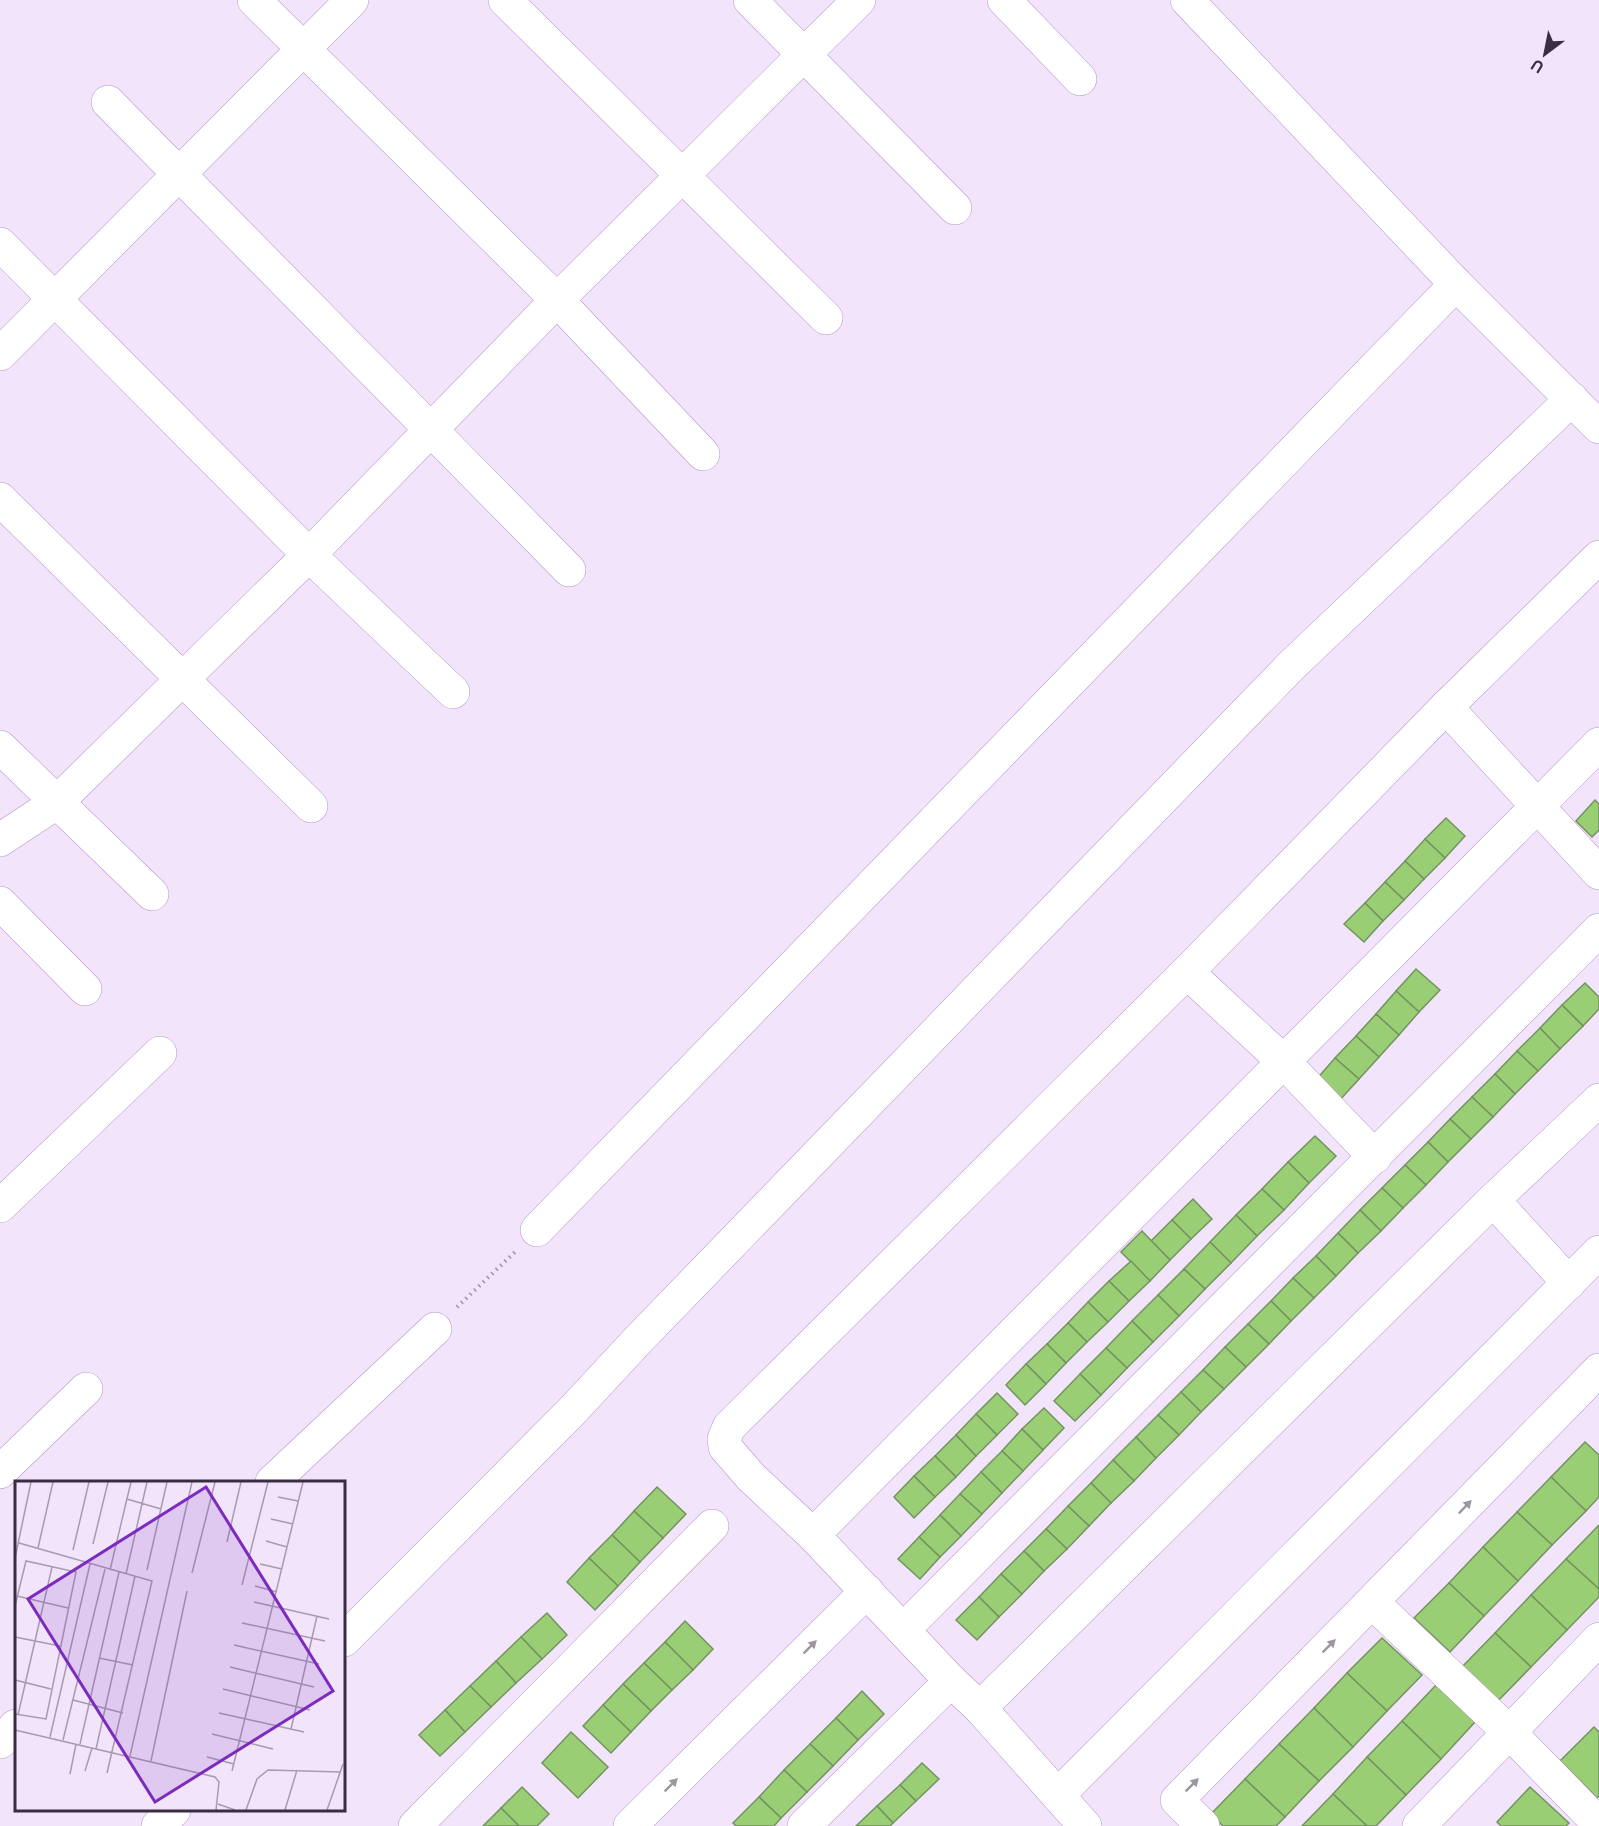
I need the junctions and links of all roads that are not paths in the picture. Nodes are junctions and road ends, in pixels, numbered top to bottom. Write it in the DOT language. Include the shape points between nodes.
graph roads {
  1 [pos="254,0"];
  2 [pos="352,0"];
  3 [pos="505,0"];
  4 [pos="750,0"];
  5 [pos="859,0"];
  6 [pos="1004,0"];
  7 [pos="1186,0"];
  8 [pos="304,49"];
  9 [pos="804,56"];
  10 [pos="1080,79"];
  11 [pos="108,102"];
  12 [pos="179,174"];
  13 [pos="684,176"];
  14 [pos="955,208"];
  15 [pos="0,243"];
  16 [pos="1456,284"];
  17 [pos="55,299"];
  18 [pos="557,300"];
  19 [pos="826,318"];
  20 [pos="0,354"];
  21 [pos="1572,399"];
  22 [pos="1599,427"];
  23 [pos="431,428"];
  24 [pos="703,454"];
  25 [pos="0,498"];
  26 [pos="309,555"];
  27 [pos="1599,557"];
  28 [pos="569,570"];
  29 [pos="182,679"];
  30 [pos="453,692"];
  31 [pos="1446,707"];
  32 [pos="1599,744"];
  33 [pos="0,747"];
  34 [pos="56,803"];
  35 [pos="1537,804"];
  36 [pos="311,806"];
  37 [pos="0,840"];
  38 [pos="1599,873"];
  39 [pos="152,894"];
  40 [pos="0,903"];
  41 [pos="1599,930"];
  42 [pos="1187,972"];
  43 [pos="84,989"];
  44 [pos="160,1053"];
  45 [pos="1284,1062"];
  46 [pos="1599,1100"];
  47 [pos="1374,1157"];
  48 [pos="1493,1200"];
  49 [pos="0,1206"];
  50 [pos="537,1230"];
  51 [pos="1599,1252"];
  52 [pos="1569,1283"];
  53 [pos="435,1329"];
  54 [pos="1593,1388"];
  55 [pos="86,1389"];
  56 [pos="0,1472"];
  57 [pos="273,1481"];
  58 [pos="712,1526"];
  59 [pos="813,1535"];
  60 [pos="867,1591"];
  61 [pos="1372,1602"];
  62 [pos="903,1630"];
  63 [pos="345,1639"];
  64 [pos="1599,1640"];
  65 [pos="951,1681"];
  66 [pos="980,1708"];
  67 [pos="15,1727"];
  68 [pos="1509,1732"];
  69 [pos="0,1742"];
  70 [pos="1059,1794"];
  71 [pos="172,1811"];
  72 [pos="1599,1824"];
  73 [pos="158,1826"];
  74 [pos="415,1826"];
  75 [pos="630,1826"];
  76 [pos="804,1826"];
  77 [pos="1085,1826"];
  78 [pos="1203,1826"];
  79 [pos="1419,1826"];
  1 -- 8 [label="street"];
  2 -- 8 [label="street"];
  3 -- 13 [label="street"];
  4 -- 9 [label="street"];
  5 -- 9 [label="street"];
  6 -- 10 [label="street"];
  7 -- 16 [label="street"];
  8 -- 12 [label="street"];
  8 -- 18 [label="street"];
  9 -- 13 [label="street"];
  9 -- 14 [label="street"];
  11 -- 12 [label="street"];
  12 -- 17 [label="street"];
  12 -- 23 [label="street"];
  13 -- 18 [label="street"];
  13 -- 19 [label="street"];
  15 -- 17 [label="street"];
  16 -- 21 [label="street"];
  16 -- 50 [label="street"];
  17 -- 20 [label="street"];
  17 -- 26 [label="street"];
  18 -- 23 [label="street"];
  18 -- 24 [label="street"];
  21 -- 22 [label="street"];
  21 -- 63 [label="street" via="1292,666 573,1410"];
  23 -- 26 [label="street"];
  23 -- 28 [label="street"];
  25 -- 29 [label="street"];
  26 -- 29 [label="street"];
  26 -- 30 [label="street"];
  27 -- 31 [label="street"];
  29 -- 34 [label="street"];
  29 -- 36 [label="street"];
  31 -- 35 [label="street"];
  31 -- 42 [label="street"];
  32 -- 35 [label="street"];
  33 -- 34 [label="street"];
  34 -- 37 [label="street"];
  34 -- 39 [label="street"];
  35 -- 38 [label="street"];
  35 -- 45 [label="street"];
  40 -- 43 [label="street"];
  41 -- 47 [label="street"];
  42 -- 45 [label="street"];
  42 -- 59 [label="street" via="729,1427 724,1439 728,1450"];
  44 -- 49 [label="street"];
  45 -- 47 [label="street"];
  45 -- 59 [label="street"];
  46 -- 48 [label="street"];
  47 -- 62 [label="street"];
  48 -- 52 [label="street"];
  48 -- 66 [label="street"];
  51 -- 52 [label="street"];
  52 -- 70 [label="street"];
  53 -- 57 [label="street"];
  61 -- 54 [label="street, one-way"];
  55 -- 56 [label="street"];
  58 -- 74 [label="street"];
  59 -- 60 [label="street"];
  60 -- 62 [label="street"];
  75 -- 60 [label="street, one-way"];
  61 -- 68 [label="street"];
  78 -- 61 [label="street, one-way" via="1177,1800"];
  62 -- 65 [label="street"];
  64 -- 68 [label="street"];
  65 -- 66 [label="street"];
  65 -- 76 [label="street"];
  66 -- 70 [label="street"];
  67 -- 69 [label="street"];
  68 -- 72 [label="street"];
  68 -- 79 [label="street"];
  70 -- 77 [label="street"];
  71 -- 73 [label="street"];
}
